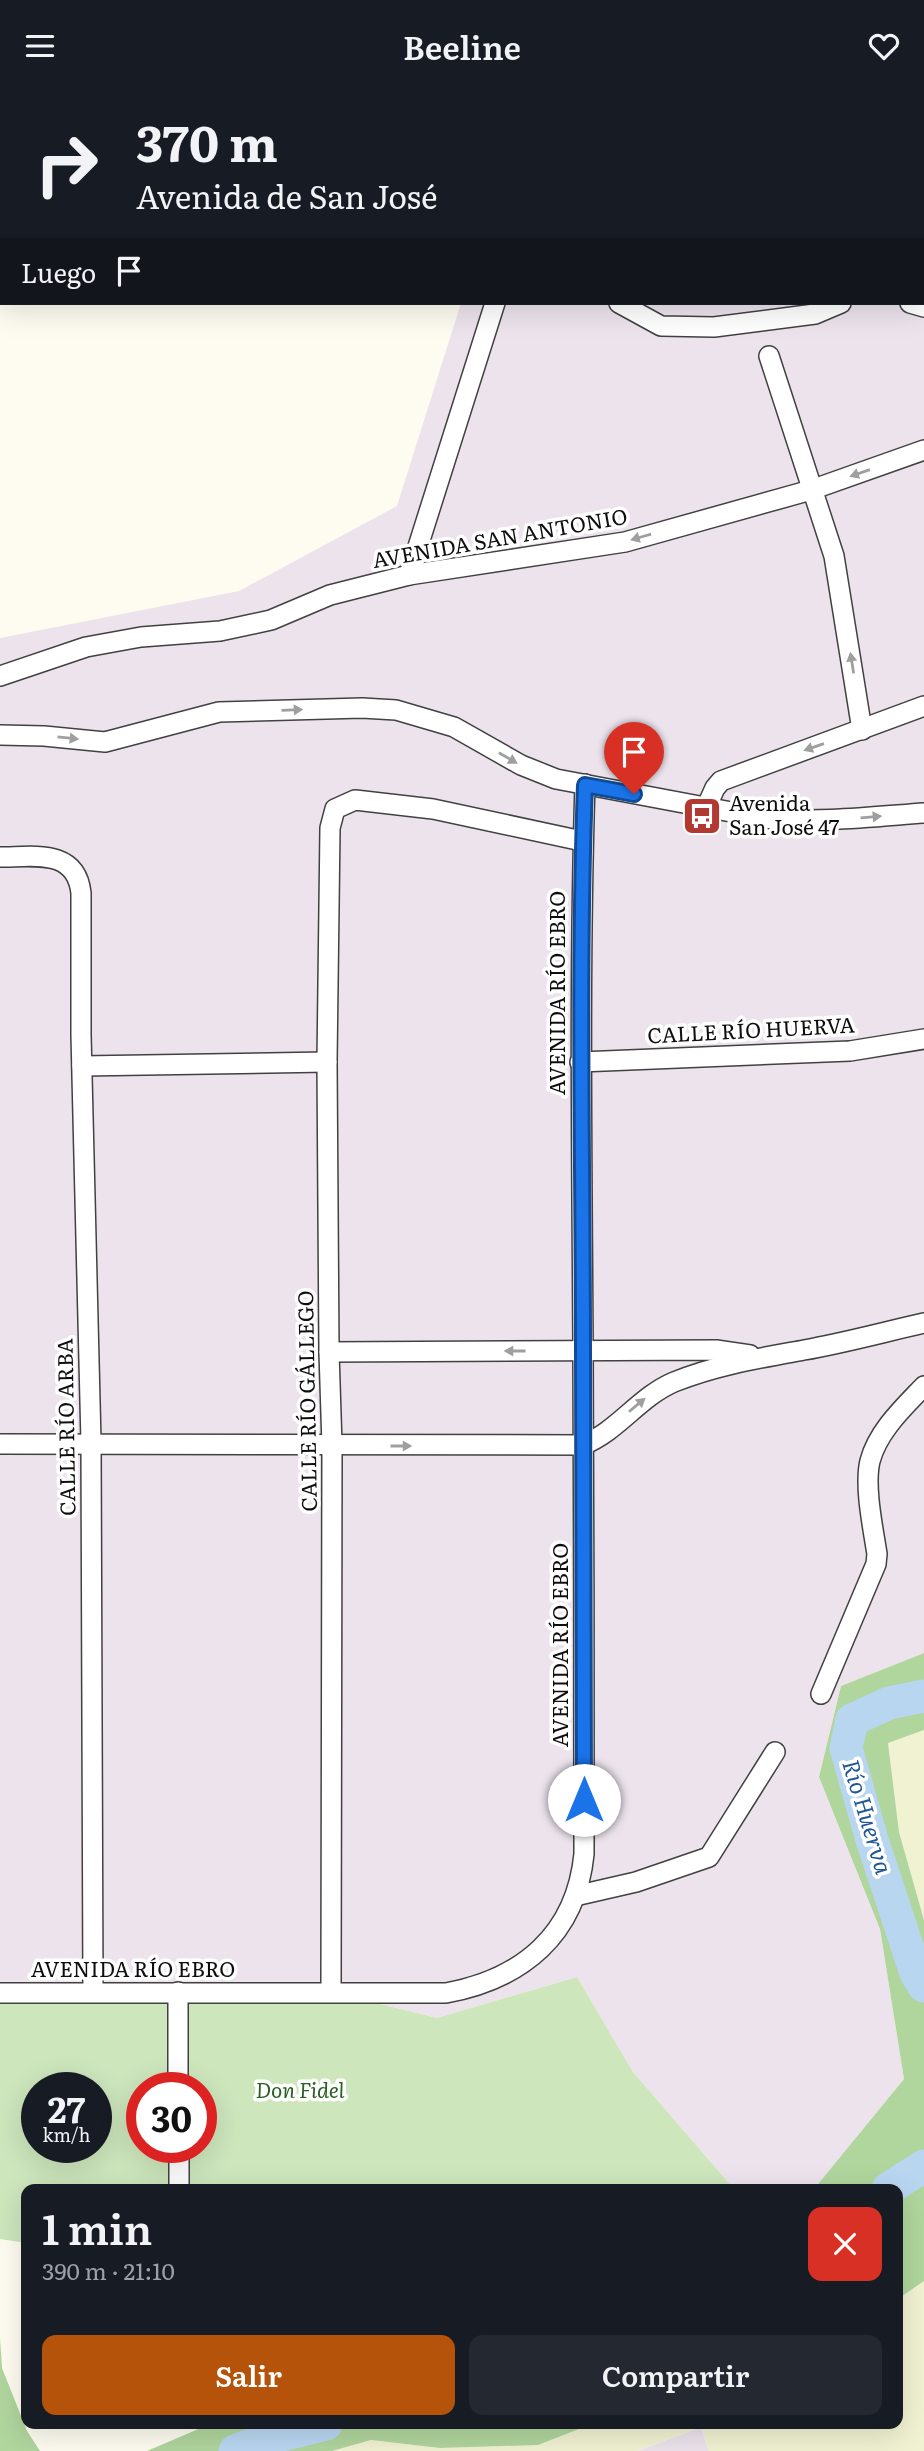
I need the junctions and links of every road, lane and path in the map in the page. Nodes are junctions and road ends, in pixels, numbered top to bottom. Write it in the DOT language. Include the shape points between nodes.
graph roads {
  1 [pos="494,305"];
  2 [pos="623,305"];
  3 [pos="836,305"];
  4 [pos="769,356"];
  5 [pos="924,450"];
  6 [pos="811,489"];
  7 [pos="409,575"];
  8 [pos="0,676"];
  9 [pos="924,706"];
  10 [pos="862,730"];
  11 [pos="0,735"];
  12 [pos="585,785"];
  13 [pos="706,808"];
  14 [pos="924,813"];
  15 [pos="582,841"];
  16 [pos="0,857"];
  17 [pos="924,1038"];
  18 [pos="327,1062"];
  19 [pos="580,1062"];
  20 [pos="82,1066"];
  21 [pos="924,1324"];
  22 [pos="583,1351"];
  23 [pos="329,1352"];
  24 [pos="762,1356"];
  25 [pos="924,1386"];
  26 [pos="91,1442"];
  27 [pos="0,1444"];
  28 [pos="583,1445"];
  29 [pos="332,1446"];
  30 [pos="821,1694"];
  31 [pos="775,1752"];
  32 [pos="575,1896"];
  33 [pos="178,1991"];
  34 [pos="93,1992"];
  35 [pos="331,1992"];
  36 [pos="3,1994"];
  37 [pos="178,2072"];
  38 [pos="179,2163"];
  39 [pos="179,2184"];
  1 -- 7 [label="street"];
  2 -- 3 [label="street" via="661,326 714,327 815,314"];
  4 -- 6 [label="street"];
  5 -- 6 [label="street, AVENIDA SAN ANTONIO, one-way"];
  6 -- 7 [label="street, AVENIDA SAN ANTONIO, one-way" via="625,542"];
  10 -- 6 [label="street, one-way" via="838,574"];
  7 -- 8 [label="street, AVENIDA SAN ANTONIO" via="330,595 271,620 220,631 86,647"];
  9 -- 10 [label="street"];
  10 -- 13 [label="street, one-way" via="721,781"];
  11 -- 12 [label="street, one-way" via="105,742 219,712 396,710 454,727 538,773"];
  12 -- 13 [label="street"];
  12 -- 15 [label="street, AVENIDA RÍO EBRO"];
  13 -- 14 [label="street, one-way" via="807,821"];
  15 -- 18 [label="street, CALLE RÍO GÁLLEGO" via="433,809 355,800 335,809 330,828"];
  15 -- 19 [label="street, AVENIDA RÍO EBRO"];
  16 -- 20 [label="street, CALLE RÍO ARBA" via="46,856 68,865 78,877"];
  17 -- 19 [label="street, CALLE RÍO HUERVA" via="850,1051"];
  18 -- 20 [label="street"];
  18 -- 23 [label="street, CALLE RÍO GÁLLEGO"];
  19 -- 22 [label="street, AVENIDA RÍO EBRO"];
  20 -- 26 [label="street, CALLE RÍO ARBA"];
  21 -- 24 [label="street"];
  22 -- 23 [label="street, one-way"];
  22 -- 24 [label="street" via="716,1350"];
  22 -- 28 [label="street, AVENIDA RÍO EBRO"];
  23 -- 29 [label="street, CALLE RÍO GÁLLEGO"];
  28 -- 24 [label="street, one-way" via="673,1382"];
  25 -- 30 [label="street" via="892,1420 870,1461 876,1564"];
  26 -- 27 [label="street"];
  26 -- 29 [label="street"];
  26 -- 34 [label="street, CALLE RÍO ARBA"];
  29 -- 28 [label="street, one-way"];
  28 -- 32 [label="street, AVENIDA RÍO EBRO" via="584,1854"];
  29 -- 35 [label="street, CALLE RÍO GÁLLEGO"];
  31 -- 32 [label="street" via="709,1857 636,1882"];
  32 -- 35 [label="street, AVENIDA RÍO EBRO" via="546,1943 517,1968 494,1980 446,1993"];
  33 -- 34 [label="street, AVENIDA RÍO EBRO"];
  33 -- 35 [label="street, AVENIDA RÍO EBRO"];
  33 -- 37 [label="street"];
  34 -- 36 [label="street, AVENIDA RÍO EBRO"];
  38 -- 39 [label="street"];
}
